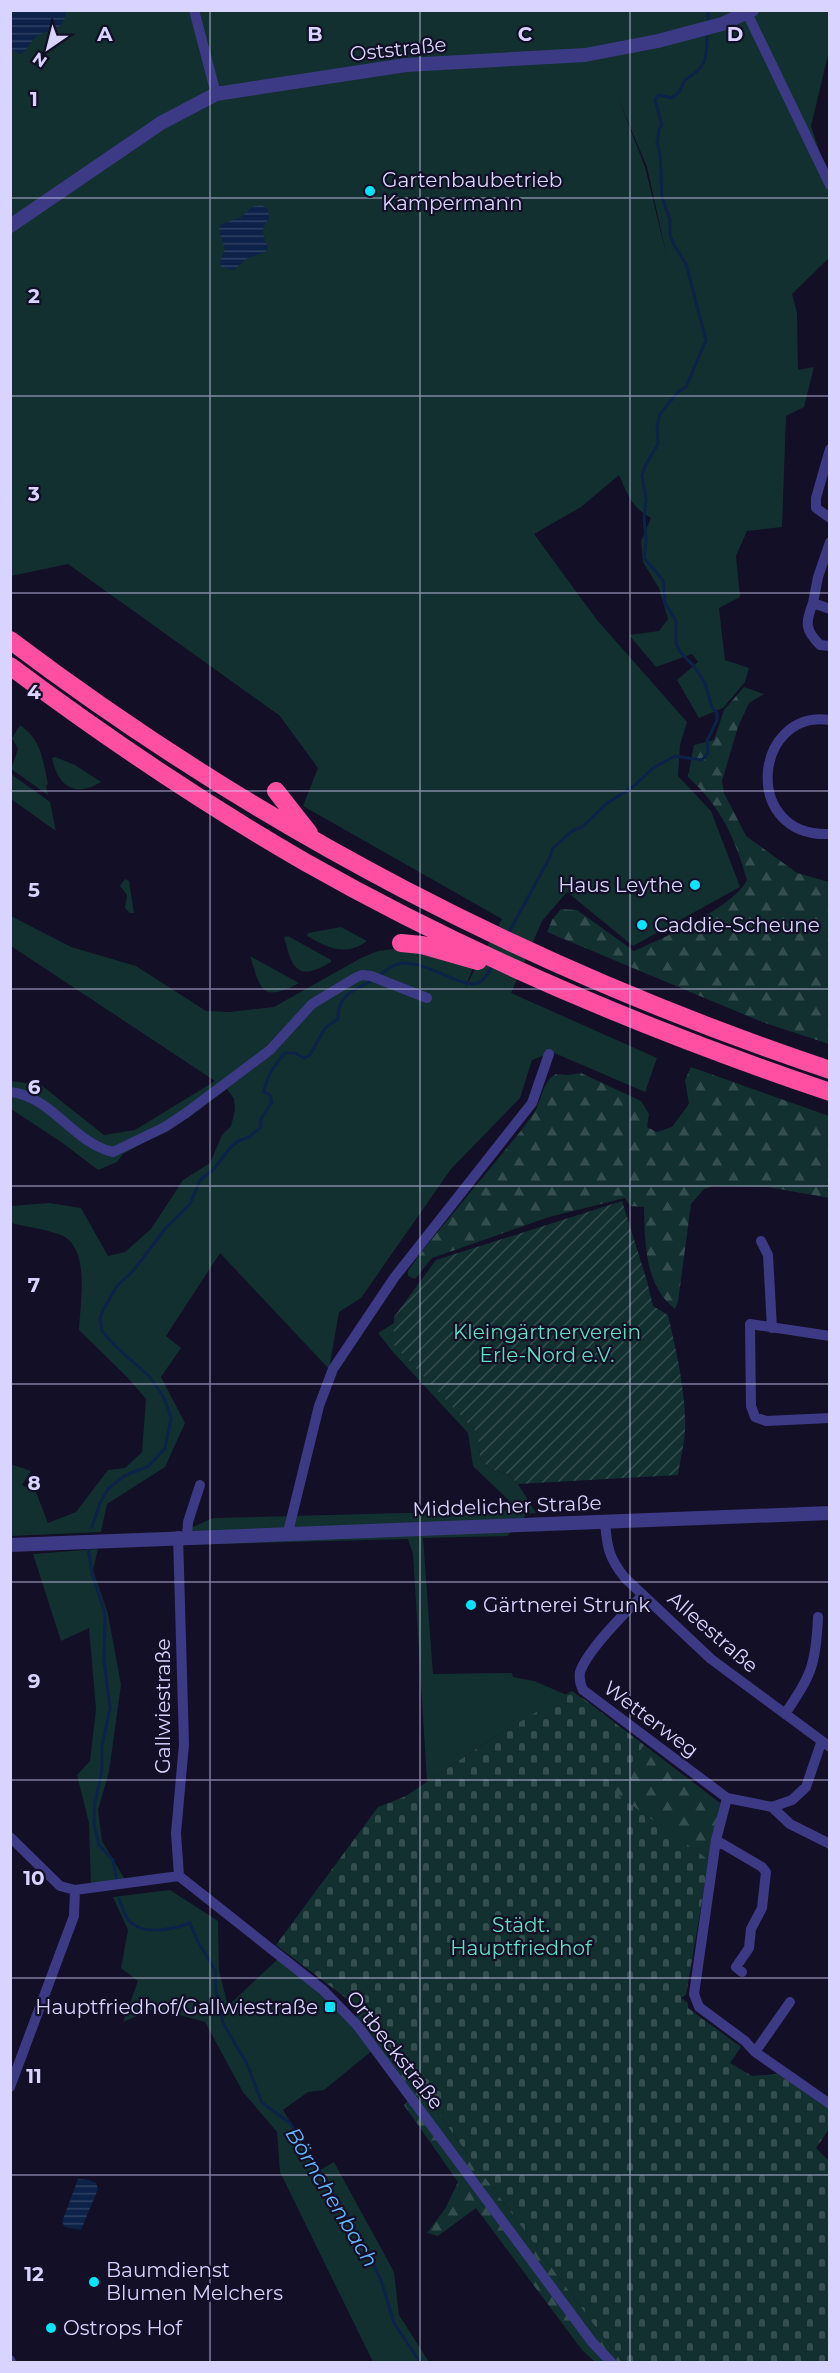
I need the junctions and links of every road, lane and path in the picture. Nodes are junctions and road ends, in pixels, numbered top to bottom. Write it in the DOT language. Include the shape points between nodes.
graph roads {
  1 [pos="194,10"];
  2 [pos="749,12"];
  3 [pos="216,94"];
  4 [pos="830,185"];
  5 [pos="10,226"];
  6 [pos="830,450"];
  7 [pos="830,518"];
  8 [pos="830,542"];
  9 [pos="813,603"];
  10 [pos="830,609"];
  11 [pos="10,640"];
  12 [pos="830,646"];
  13 [pos="10,666"];
  14 [pos="830,720"];
  15 [pos="276,791"];
  16 [pos="830,834"];
  17 [pos="318,844"];
  18 [pos="401,943"];
  19 [pos="482,958"];
  20 [pos="427,998"];
  21 [pos="549,1054"];
  22 [pos="830,1070"];
  23 [pos="10,1092"];
  24 [pos="830,1092"];
  25 [pos="761,1241"];
  26 [pos="772,1328"];
  27 [pos="830,1336"];
  28 [pos="830,1418"];
  29 [pos="200,1485"];
  30 [pos="830,1513"];
  31 [pos="177,1516"];
  32 [pos="188,1522"];
  33 [pos="605,1522"];
  34 [pos="288,1532"];
  35 [pos="182,1536"];
  36 [pos="10,1545"];
  37 [pos="643,1595"];
  38 [pos="818,1617"];
  39 [pos="785,1714"];
  40 [pos="825,1745"];
  41 [pos="727,1798"];
  42 [pos="772,1807"];
  43 [pos="10,1837"];
  44 [pos="716,1840"];
  45 [pos="830,1844"];
  46 [pos="179,1876"];
  47 [pos="75,1890"];
  48 [pos="742,1972"];
  49 [pos="790,2002"];
  50 [pos="755,2052"];
  51 [pos="10,2087"];
  52 [pos="830,2104"];
  53 [pos="611,2362"];
  1 -- 3 [label="street"];
  2 -- 3 [label="street, Oststraße" via="722,24 658,41 585,55 406,65"];
  2 -- 4 [label="street"];
  3 -- 5 [label="street, Oststraße" via="160,123"];
  6 -- 7 [label="street" via="816,508"];
  8 -- 9 [label="street"];
  9 -- 10 [label="street"];
  9 -- 12 [label="street" via="806,619 810,635 820,645"];
  11 -- 17 [label="highway" via="152,741"];
  13 -- 19 [label="highway" via="140,759 235,820"];
  14 -- 16 [label="street" via="805,723 784,736 766,772 776,810 803,831"];
  15 -- 17 [label="highway"];
  17 -- 22 [label="highway" via="538,957 698,1023"];
  18 -- 19 [label="highway"];
  19 -- 24 [label="highway" via="692,1044"];
  20 -- 23 [label="street" via="371,976 355,978 312,1004 270,1050 186,1113 113,1152 93,1146 38,1102"];
  21 -- 34 [label="street" via="532,1103 394,1278 333,1369 319,1406"];
  25 -- 26 [label="street" via="768,1255"];
  26 -- 27 [label="street"];
  26 -- 28 [label="street" via="750,1324 751,1406 755,1417 766,1421"];
  29 -- 32 [label="street"];
  30 -- 33 [label="street, Middelicher Straße"];
  31 -- 32 [label="street"];
  32 -- 35 [label="street"];
  33 -- 34 [label="street, Middelicher Straße"];
  33 -- 37 [label="street, Alleestraße" via="607,1548 613,1563"];
  34 -- 35 [label="street, Middelicher Straße"];
  35 -- 36 [label="street, Middelicher Straße"];
  35 -- 46 [label="street, Gallwiestraße" via="184,1744 176,1833"];
  37 -- 39 [label="street, Alleestraße" via="711,1659"];
  37 -- 41 [label="street, Wetterweg" via="597,1646 580,1673 580,1683 583,1690"];
  38 -- 39 [label="street" via="813,1666"];
  39 -- 40 [label="street, Alleestraße"];
  40 -- 42 [label="street" via="806,1787 792,1800"];
  41 -- 42 [label="street, Wetterweg"];
  41 -- 44 [label="street"];
  42 -- 45 [label="street, Wetterweg" via="790,1824"];
  43 -- 47 [label="street" via="60,1886"];
  44 -- 48 [label="street" via="766,1872 762,1908 751,1929 749,1948 735,1967"];
  44 -- 50 [label="street" via="694,1994 699,2007"];
  46 -- 47 [label="street"];
  46 -- 53 [label="street, Ortbeckstraße" via="323,1990 357,2025 592,2342"];
  47 -- 51 [label="street" via="74,1916"];
  49 -- 50 [label="street"];
  50 -- 52 [label="street"];
}
